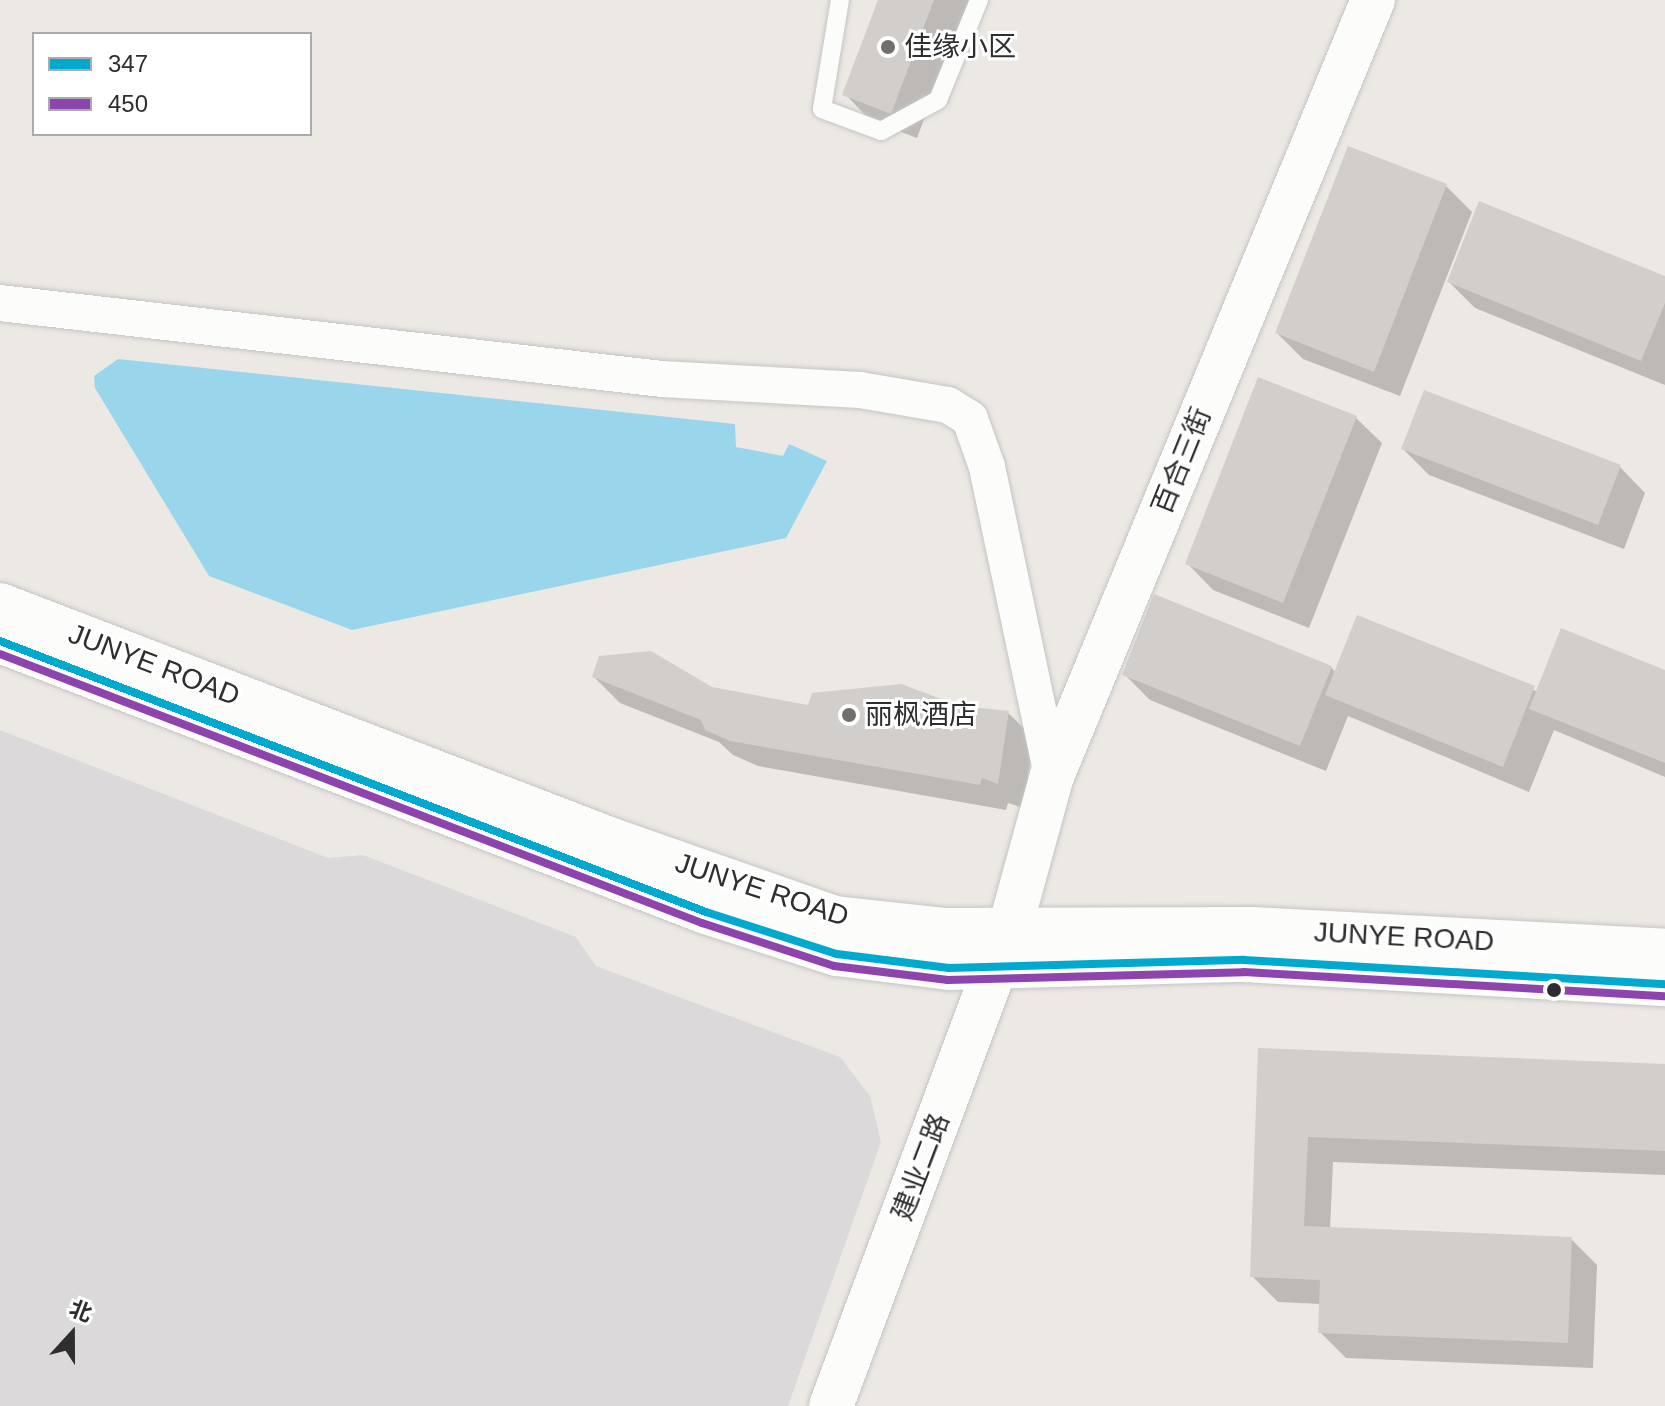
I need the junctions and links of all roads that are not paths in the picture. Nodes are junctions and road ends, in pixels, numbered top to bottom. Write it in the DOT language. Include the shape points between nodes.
graph roads {
  1 [pos="840,0"];
  2 [pos="979,0"];
  3 [pos="1373,0"];
  4 [pos="0,303"];
  5 [pos="0,605"];
  6 [pos="0,641"];
  7 [pos="1052,776"];
  8 [pos="1003,947"];
  9 [pos="1665,951"];
  10 [pos="1665,984"];
  11 [pos="831,1406"];
  1 -- 2 [label="lane" via="822,109 881,131 938,100"];
  3 -- 7 [label="main road, 百合三街"];
  4 -- 7 [label="street" via="662,379 860,390 948,405 970,419 987,467"];
  5 -- 8 [label="main road, JUNYE ROAD" via="775,900"];
  6 -- 8 [label="main road, JUNYE ROAD" via="783,939 895,964"];
  7 -- 8 [label="main road, 百合三街"];
  8 -- 9 [label="main road, JUNYE ROAD" via="1252,929"];
  8 -- 10 [label="main road, JUNYE ROAD"];
  8 -- 11 [label="main road, 建业二路"];
}
